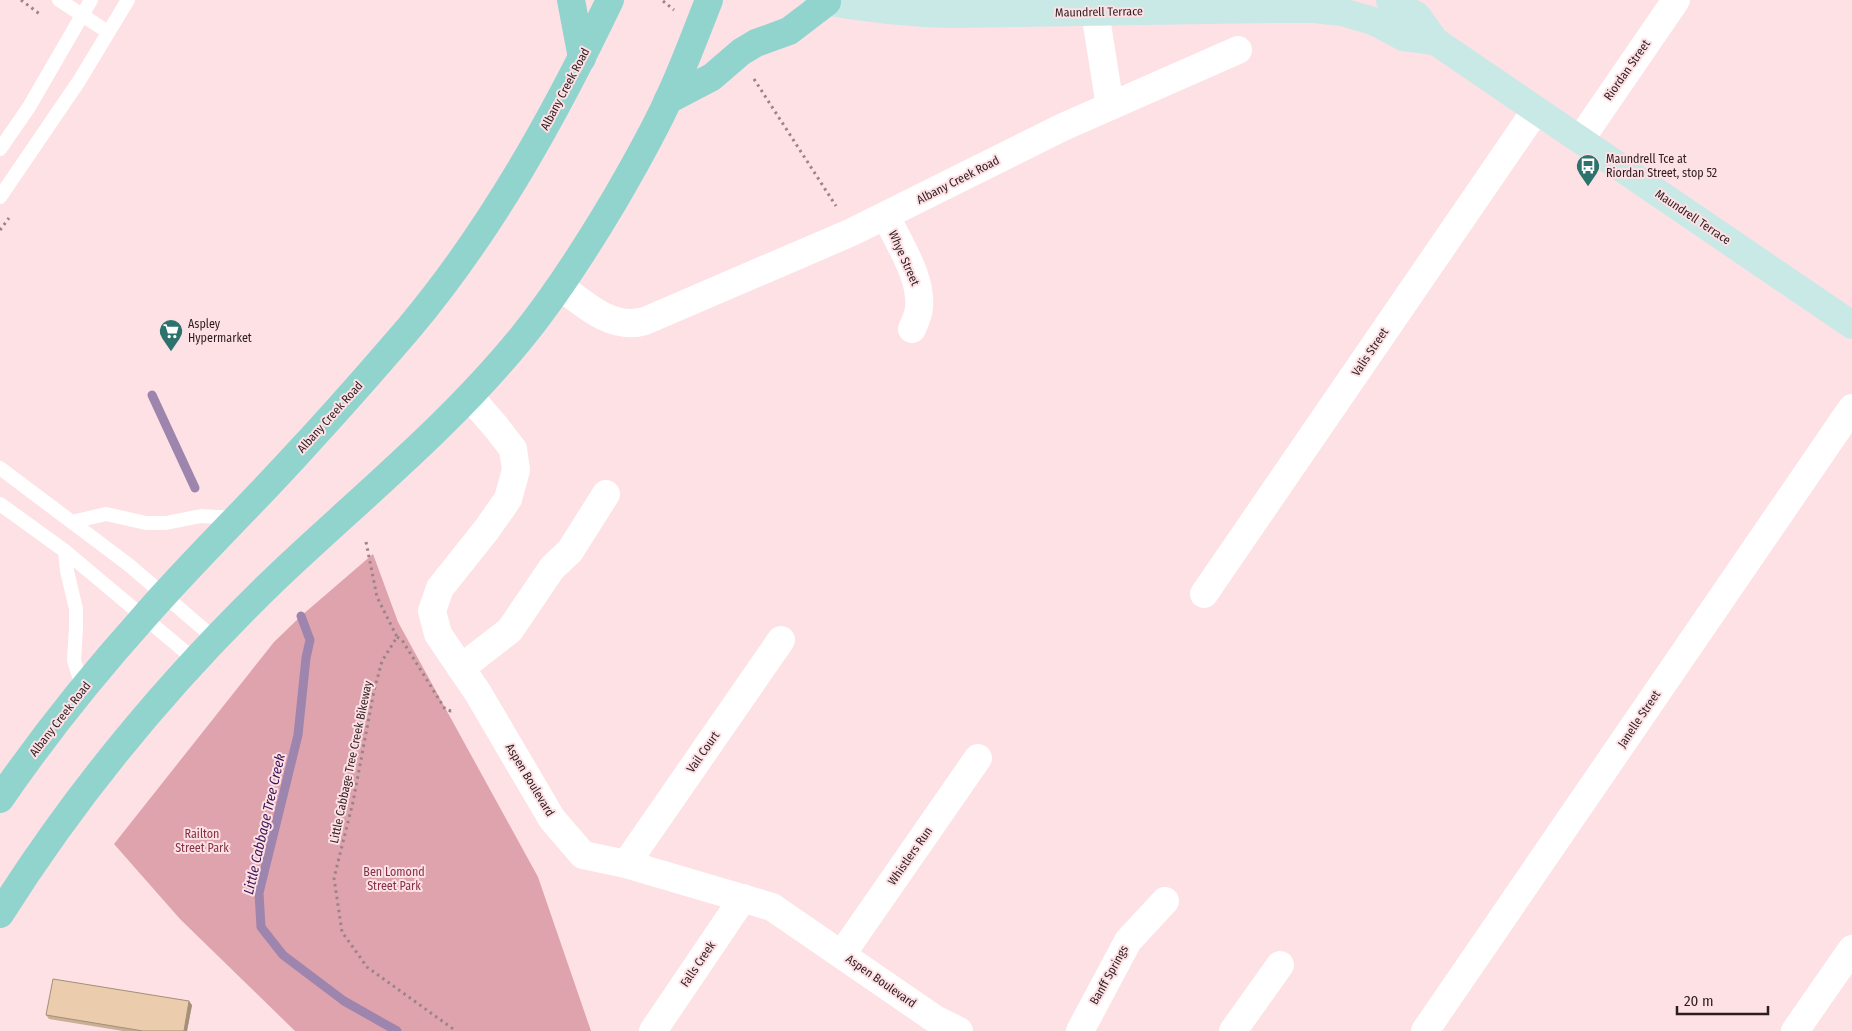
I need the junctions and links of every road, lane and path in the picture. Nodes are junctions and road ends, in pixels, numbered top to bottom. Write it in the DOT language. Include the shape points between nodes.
graph roads {
  1 [pos="21,0"];
  2 [pos="59,0"];
  3 [pos="91,0"];
  4 [pos="128,0"];
  5 [pos="571,0"];
  6 [pos="610,0"];
  7 [pos="708,0"];
  8 [pos="1390,0"];
  9 [pos="1676,0"];
  10 [pos="823,1"];
  11 [pos="1048,7"];
  12 [pos="1095,12"];
  13 [pos="82,16"];
  14 [pos="48,21"];
  15 [pos="108,32"];
  16 [pos="1435,41"];
  17 [pos="1238,50"];
  18 [pos="582,58"];
  19 [pos="752,76"];
  20 [pos="668,100"];
  21 [pos="1110,106"];
  22 [pos="1536,110"];
  23 [pos="1580,140"];
  24 [pos="0,149"];
  25 [pos="0,197"];
  26 [pos="886,216"];
  27 [pos="852,232"];
  28 [pos="560,286"];
  29 [pos="1852,325"];
  30 [pos="912,329"];
  31 [pos="470,397"];
  32 [pos="1852,408"];
  33 [pos="0,468"];
  34 [pos="606,494"];
  35 [pos="0,504"];
  36 [pos="235,518"];
  37 [pos="72,522"];
  38 [pos="366,542"];
  39 [pos="65,551"];
  40 [pos="164,594"];
  41 [pos="1204,594"];
  42 [pos="143,617"];
  43 [pos="397,638"];
  44 [pos="216,639"];
  45 [pos="781,640"];
  46 [pos="195,660"];
  47 [pos="461,668"];
  48 [pos="83,690"];
  49 [pos="457,708"];
  50 [pos="978,758"];
  51 [pos="0,799"];
  52 [pos="626,864"];
  53 [pos="742,898"];
  54 [pos="1165,901"];
  55 [pos="0,914"];
  56 [pos="1852,948"];
  57 [pos="842,954"];
  58 [pos="1280,965"];
  59 [pos="931,1025"];
  60 [pos="456,1031"];
  61 [pos="653,1031"];
  62 [pos="959,1031"];
  63 [pos="1080,1031"];
  64 [pos="1233,1031"];
  65 [pos="1425,1031"];
  66 [pos="1795,1031"];
  1 -- 14 [label="path"];
  2 -- 13 [label="lane"];
  3 -- 13 [label="lane"];
  4 -- 15 [label="lane"];
  5 -- 18 [label="main road"];
  6 -- 18 [label="main road, Albany Creek Road"];
  7 -- 20 [label="main road"];
  8 -- 16 [label="main road, Maundrell Terrace" via="1417,16"];
  9 -- 23 [label="street, Riordan Street"];
  10 -- 11 [label="main road, Maundrell Terrace" via="909,13 975,15"];
  10 -- 20 [label="main road" via="790,30 740,52 712,77"];
  11 -- 12 [label="main road, Maundrell Terrace"];
  12 -- 16 [label="main road, Maundrell Terrace" via="1314,9 1342,12 1372,21 1403,37"];
  12 -- 21 [label="street"];
  13 -- 15 [label="lane"];
  13 -- 24 [label="lane" via="29,107"];
  15 -- 25 [label="lane"];
  16 -- 22 [label="main road, Maundrell Terrace"];
  17 -- 21 [label="street, Albany Creek Road"];
  18 -- 36 [label="main road, Albany Creek Road" via="518,174 435,295 297,455"];
  19 -- 27 [label="path"];
  20 -- 28 [label="main road" via="631,172"];
  21 -- 26 [label="street, Albany Creek Road"];
  22 -- 23 [label="main road, Maundrell Terrace"];
  22 -- 41 [label="street, Valis Street"];
  23 -- 29 [label="main road, Maundrell Terrace"];
  26 -- 27 [label="street, Albany Creek Road"];
  26 -- 30 [label="street, Whye Street" via="919,290 919,308"];
  27 -- 28 [label="street, Albany Creek Road" via="637,323 608,319"];
  28 -- 31 [label="main road" via="521,339"];
  31 -- 44 [label="main road" via="276,578"];
  31 -- 47 [label="street, Aspen Boulevard" via="513,450 516,470 508,498 440,588 432,611 438,634"];
  32 -- 65 [label="street, Janelle Street"];
  33 -- 37 [label="lane"];
  34 -- 47 [label="street" via="570,551 552,568 510,630"];
  35 -- 39 [label="lane"];
  36 -- 37 [label="lane" via="201,516 166,524 106,514"];
  36 -- 40 [label="main road, Albany Creek Road"];
  37 -- 40 [label="lane"];
  38 -- 43 [label="path" via="377,597"];
  39 -- 42 [label="lane"];
  39 -- 48 [label="lane" via="66,571 76,609 74,660"];
  40 -- 42 [label="main road, Albany Creek Road"];
  40 -- 44 [label="lane"];
  42 -- 46 [label="lane"];
  42 -- 48 [label="main road, Albany Creek Road"];
  43 -- 49 [label="path" via="402,640 445,709"];
  43 -- 60 [label="path, Little Cabbage Tree Creek Bikeway" via="382,660 334,878 342,932 367,967"];
  44 -- 46 [label="main road"];
  45 -- 52 [label="street, Vail Court"];
  46 -- 55 [label="main road" via="95,779"];
  47 -- 52 [label="street, Aspen Boulevard" via="552,818 583,855"];
  48 -- 51 [label="main road, Albany Creek Road"];
  50 -- 57 [label="street, Whistlers Run"];
  52 -- 53 [label="street, Aspen Boulevard"];
  53 -- 57 [label="street, Aspen Boulevard" via="772,907"];
  53 -- 61 [label="street, Falls Creek"];
  54 -- 63 [label="street, Banff Springs" via="1128,941"];
  56 -- 66 [label="street"];
  57 -- 59 [label="street, Aspen Boulevard"];
  58 -- 64 [label="street"];
  59 -- 62 [label="street, Aspen Boulevard"];
}
